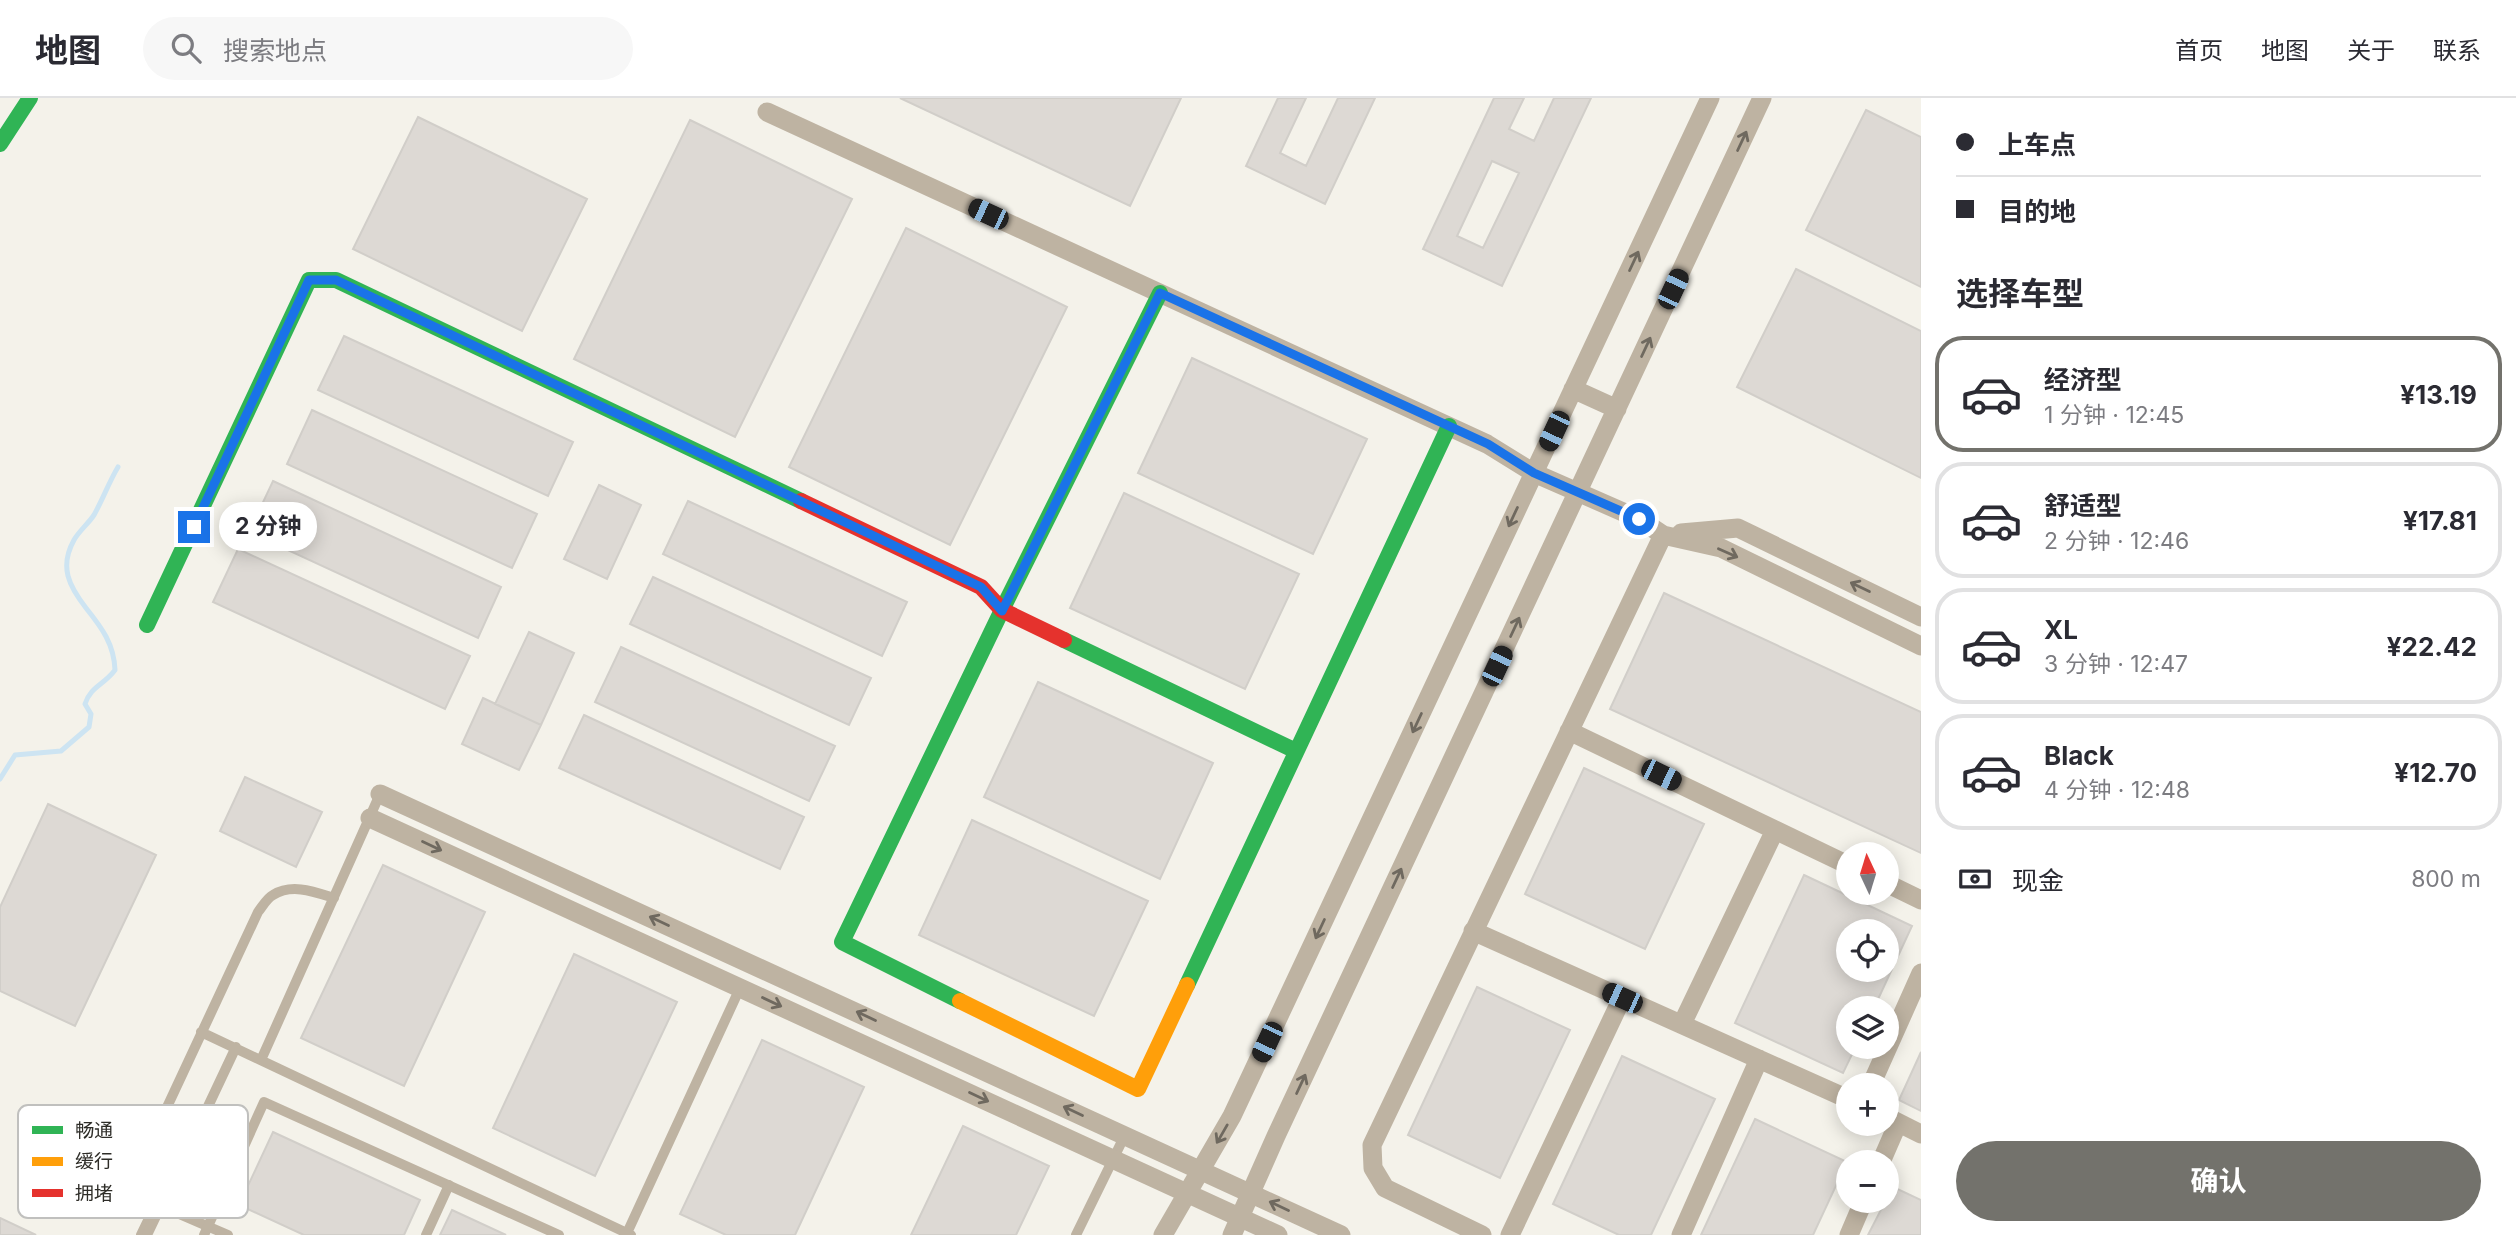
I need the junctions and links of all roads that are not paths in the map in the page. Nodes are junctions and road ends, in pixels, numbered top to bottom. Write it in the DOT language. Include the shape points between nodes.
graph roads {
  1 [pos="30,98"];
  2 [pos="1710,98"];
  3 [pos="1762,98"];
  4 [pos="766,112"];
  5 [pos="0,144"];
  6 [pos="1160,293"];
  7 [pos="1573,389"];
  8 [pos="1617,409"];
  9 [pos="1449,426"];
  10 [pos="1534,473"];
  11 [pos="1578,492"];
  12 [pos="1663,535"];
  13 [pos="1002,611"];
  14 [pos="1921,617"];
  15 [pos="147,625"];
  16 [pos="1921,646"];
  17 [pos="1569,731"];
  18 [pos="1296,751"];
  19 [pos="380,794"];
  20 [pos="370,818"];
  21 [pos="1775,830"];
  22 [pos="1836,859"];
  23 [pos="1899,889"];
  24 [pos="334,898"];
  25 [pos="1921,900"];
  26 [pos="1473,931"];
  27 [pos="1921,973"];
  28 [pos="740,988"];
  29 [pos="1622,998"];
  30 [pos="1682,1024"];
  31 [pos="201,1032"];
  32 [pos="236,1047"];
  33 [pos="1759,1059"];
  34 [pos="261,1060"];
  35 [pos="1876,1073"];
  36 [pos="1836,1094"];
  37 [pos="168,1105"];
  38 [pos="209,1105"];
  39 [pos="1899,1123"];
  40 [pos="1921,1134"];
  41 [pos="1125,1135"];
  42 [pos="248,1137"];
  43 [pos="1113,1159"];
  44 [pos="1201,1170"];
  45 [pos="449,1185"];
  46 [pos="1188,1193"];
  47 [pos="1251,1193"];
  48 [pos="1858,1213"];
  49 [pos="149,1218"];
  50 [pos="155,1218"];
  51 [pos="189,1218"];
  52 [pos="212,1218"];
  53 [pos="1236,1226"];
  54 [pos="629,1234"];
  55 [pos="1338,1234"];
  56 [pos="141,1235"];
  57 [pos="147,1235"];
  58 [pos="204,1235"];
  59 [pos="228,1235"];
  60 [pos="426,1235"];
  61 [pos="559,1235"];
  62 [pos="1076,1235"];
  63 [pos="1163,1235"];
  64 [pos="1278,1235"];
  65 [pos="1482,1235"];
  66 [pos="1510,1235"];
  67 [pos="1681,1235"];
  68 [pos="1849,1235"];
  1 -- 5 [label="street"];
  7 -- 2 [label="street, one-way"];
  8 -- 3 [label="street, one-way"];
  4 -- 6 [label="street"];
  6 -- 9 [label="street"];
  6 -- 13 [label="street"];
  7 -- 8 [label="street"];
  7 -- 10 [label="street"];
  8 -- 11 [label="street"];
  9 -- 10 [label="street"];
  9 -- 18 [label="street"];
  10 -- 11 [label="street"];
  10 -- 44 [label="street, one-way" via="1232,1116"];
  11 -- 12 [label="street"];
  47 -- 11 [label="street, one-way"];
  14 -- 12 [label="street, one-way" via="1738,528"];
  12 -- 16 [label="street, one-way" via="1721,548"];
  12 -- 17 [label="street"];
  13 -- 15 [label="street" via="981,587 907,551 336,280 309,280"];
  13 -- 18 [label="street"];
  13 -- 18 [label="street" via="842,942 1138,1088"];
  17 -- 21 [label="street"];
  17 -- 26 [label="street"];
  19 -- 20 [label="lane"];
  41 -- 19 [label="street, one-way"];
  20 -- 24 [label="lane"];
  20 -- 28 [label="street, one-way"];
  21 -- 22 [label="street"];
  21 -- 30 [label="street"];
  23 -- 25 [label="street"];
  24 -- 31 [label="lane" via="305,889 272,895 258,912"];
  24 -- 34 [label="lane"];
  26 -- 29 [label="street"];
  26 -- 65 [label="street" via="1374,1138 1371,1160 1380,1182 1391,1193"];
  27 -- 35 [label="street"];
  28 -- 43 [label="street, one-way"];
  28 -- 54 [label="lane"];
  29 -- 30 [label="street"];
  29 -- 66 [label="street"];
  30 -- 33 [label="street"];
  31 -- 32 [label="lane"];
  31 -- 37 [label="lane"];
  32 -- 34 [label="lane"];
  32 -- 38 [label="lane, bridge"];
  33 -- 36 [label="street"];
  33 -- 67 [label="street"];
  34 -- 54 [label="lane"];
  39 -- 40 [label="street"];
  41 -- 43 [label="lane"];
  41 -- 44 [label="street"];
  42 -- 45 [label="lane, bridge" via="264,1102"];
  43 -- 46 [label="street"];
  43 -- 62 [label="lane"];
  44 -- 46 [label="street"];
  44 -- 47 [label="street"];
  45 -- 60 [label="lane"];
  45 -- 61 [label="lane, bridge"];
  46 -- 53 [label="street"];
  46 -- 63 [label="street"];
  47 -- 53 [label="street"];
  55 -- 47 [label="street, one-way"];
  48 -- 68 [label="street"];
  49 -- 56 [label="lane"];
  50 -- 57 [label="lane, bridge"];
  51 -- 59 [label="lane"];
  52 -- 58 [label="lane, bridge"];
  53 -- 64 [label="street"];
}
